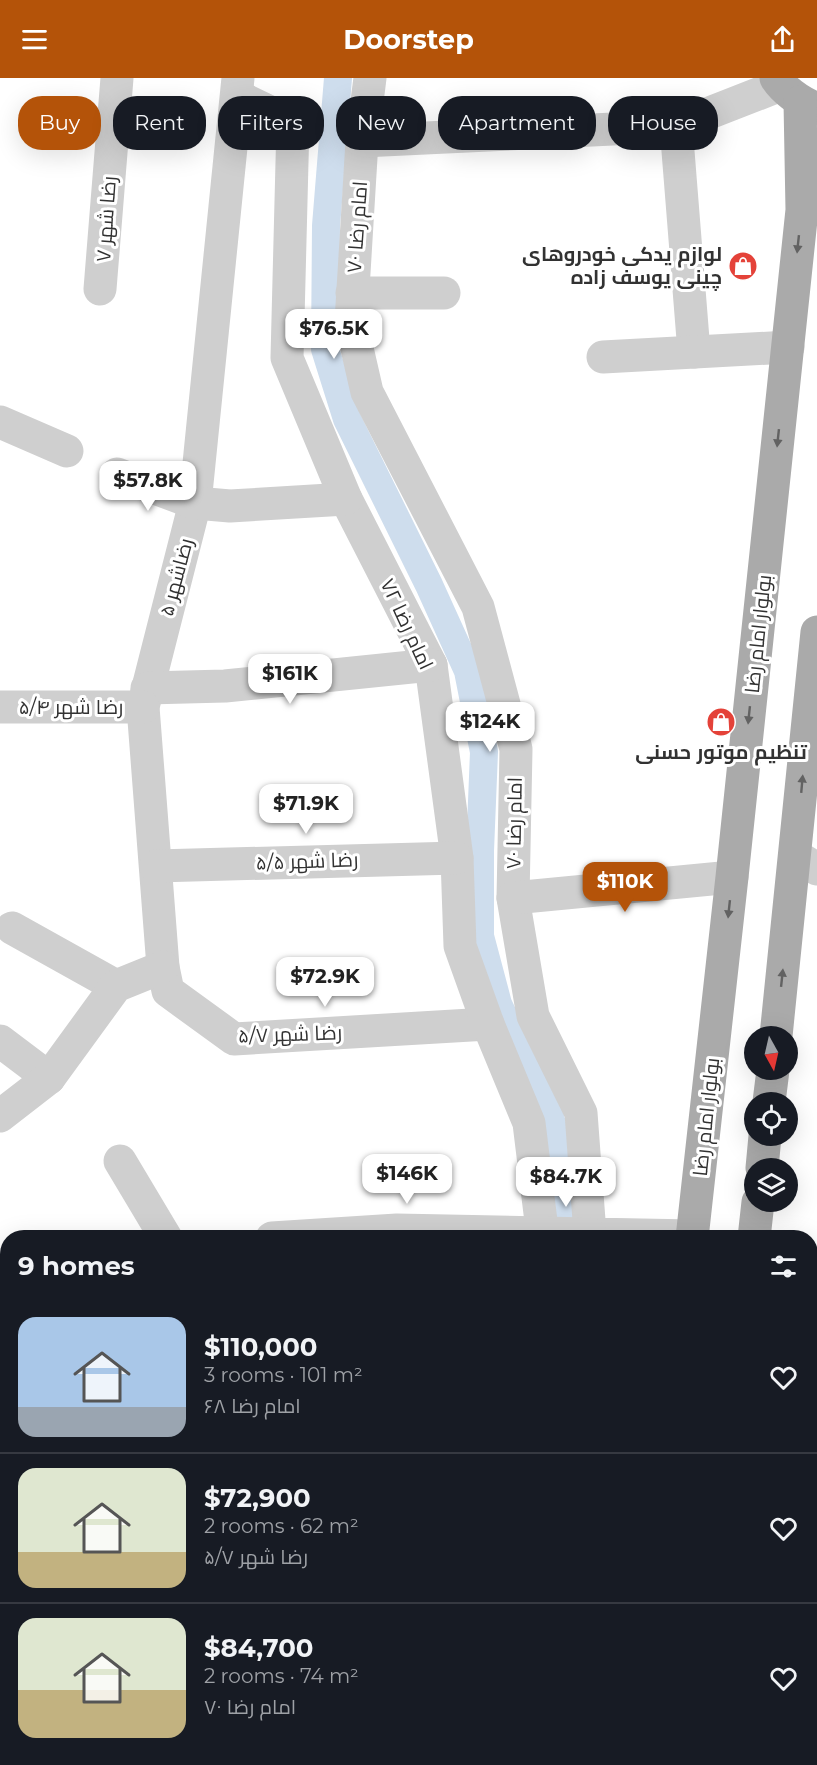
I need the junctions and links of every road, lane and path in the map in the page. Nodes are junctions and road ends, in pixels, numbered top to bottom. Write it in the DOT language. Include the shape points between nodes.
graph roads {
  1 [pos="117,78"];
  2 [pos="370,78"];
  3 [pos="238,87"];
  4 [pos="794,94"];
  5 [pos="368,96"];
  6 [pos="718,115"];
  7 [pos="608,129"];
  8 [pos="426,138"];
  9 [pos="361,150"];
  10 [pos="678,150"];
  11 [pos="809,209"];
  12 [pos="100,289"];
  13 [pos="352,293"];
  14 [pos="444,293"];
  15 [pos="788,347"];
  16 [pos="694,352"];
  17 [pos="603,357"];
  18 [pos="0,422"];
  19 [pos="67,451"];
  20 [pos="117,474"];
  21 [pos="346,499"];
  22 [pos="195,503"];
  23 [pos="817,632"];
  24 [pos="430,665"];
  25 [pos="145,698"];
  26 [pos="0,707"];
  27 [pos="457,858"];
  28 [pos="806,862"];
  29 [pos="156,866"];
  30 [pos="732,877"];
  31 [pos="513,898"];
  32 [pos="12,928"];
  33 [pos="163,967"];
  34 [pos="116,986"];
  35 [pos="488,1024"];
  36 [pos="778,1026"];
  37 [pos="0,1041"];
  38 [pos="49,1078"];
  39 [pos="0,1116"];
  40 [pos="120,1161"];
  41 [pos="757,1212"];
  42 [pos="161,1230"];
  43 [pos="542,1230"];
  44 [pos="590,1230"];
  45 [pos="693,1230"];
  46 [pos="755,1230"];
  1 -- 12 [label="street, رضا شهر ۷"];
  2 -- 5 [label="street, امام رضا ۷۰"];
  3 -- 21 [label="street, امام رضا ۷۲" via="293,123 287,358"];
  3 -- 22 [label="street, رضاشهر ۵"];
  4 -- 6 [label="street"];
  4 -- 11 [label="main road, بولوار امام رضا"];
  7 -- 8 [label="street"];
  9 -- 13 [label="street, امام رضا ۷۰"];
  10 -- 16 [label="street"];
  11 -- 15 [label="main road, بولوار امام رضا, one-way"];
  13 -- 14 [label="street"];
  13 -- 31 [label="street, امام رضا ۷۰" via="351,322 367,392 478,607 493,662 516,749"];
  15 -- 16 [label="street"];
  15 -- 30 [label="main road, بولوار امام رضا, one-way"];
  16 -- 17 [label="street"];
  18 -- 19 [label="street"];
  20 -- 22 [label="street"];
  21 -- 22 [label="street" via="230,506"];
  21 -- 24 [label="street, امام رضا ۷۲"];
  22 -- 25 [label="street, رضاشهر ۵"];
  28 -- 23 [label="main road, one-way"];
  24 -- 25 [label="street, رضا شهر ۵/۴"];
  24 -- 27 [label="street, امام رضا ۷۲"];
  25 -- 26 [label="street, رضا شهر ۵/۴"];
  25 -- 29 [label="street, رضاشهر ۵"];
  27 -- 29 [label="street, رضا شهر ۵/۵"];
  27 -- 35 [label="street, امام رضا ۷۲" via="460,946"];
  36 -- 28 [label="main road, one-way"];
  29 -- 33 [label="street, رضاشهر ۵"];
  30 -- 31 [label="street"];
  30 -- 45 [label="main road, بولوار امام رضا, one-way"];
  31 -- 44 [label="street, امام رضا ۷۰" via="532,1016 581,1113"];
  32 -- 34 [label="street"];
  33 -- 34 [label="street"];
  33 -- 35 [label="street, رضا شهر ۵/۷" via="168,991 234,1040"];
  34 -- 38 [label="street"];
  35 -- 43 [label="street, امام رضا ۷۲" via="529,1123"];
  37 -- 38 [label="street"];
  38 -- 39 [label="street"];
  40 -- 42 [label="street"];
  41 -- 46 [label="main road"];
}
